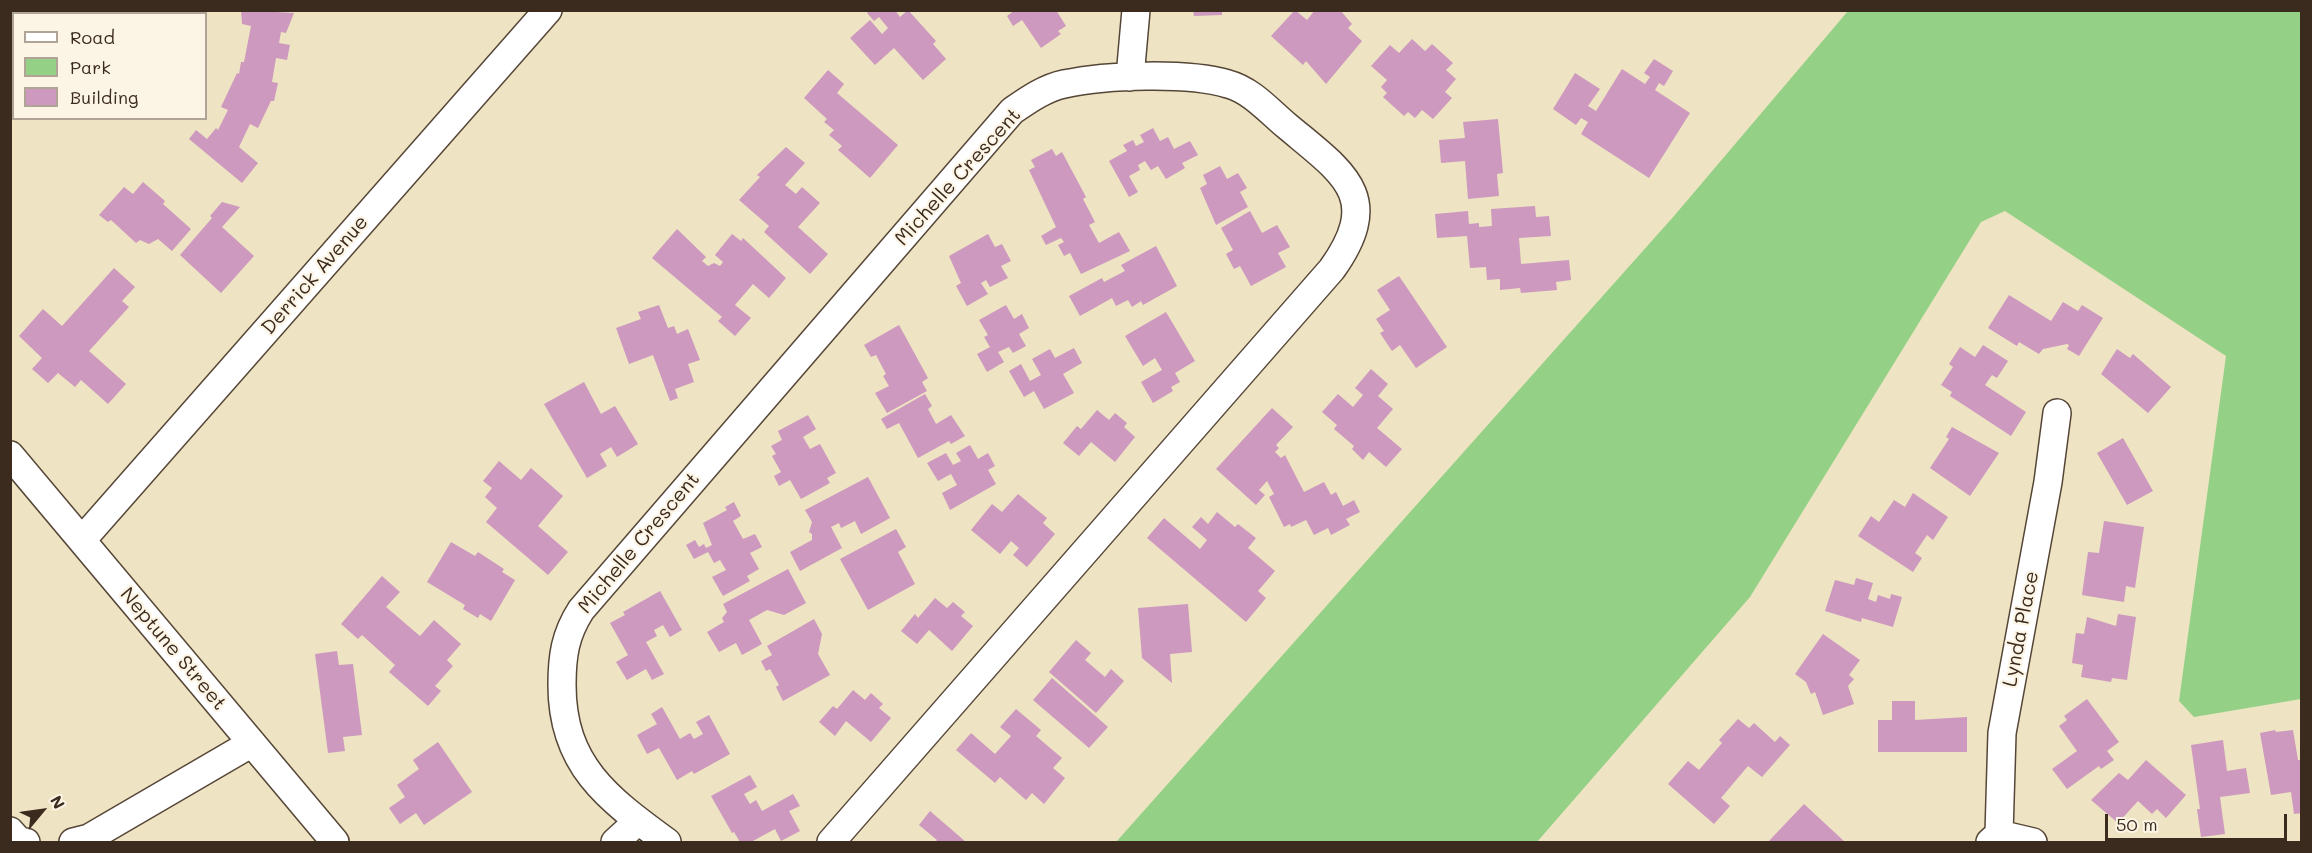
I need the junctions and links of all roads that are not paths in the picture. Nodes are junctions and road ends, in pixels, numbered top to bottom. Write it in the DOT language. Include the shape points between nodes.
graph roads {
  1 [pos="548,10"];
  2 [pos="1136,10"];
  3 [pos="1130,77"];
  4 [pos="2057,413"];
  5 [pos="10,455"];
  6 [pos="82,540"];
  7 [pos="252,743"];
  8 [pos="638,821"];
  9 [pos="10,831"];
  10 [pos="1995,838"];
  11 [pos="26,843"];
  12 [pos="73,843"];
  13 [pos="335,843"];
  14 [pos="615,843"];
  15 [pos="667,843"];
  16 [pos="831,843"];
  17 [pos="2033,843"];
  1 -- 6 [label="street, Derrick Avenue"];
  2 -- 3 [label="street"];
  3 -- 8 [label="street, Michelle Crescent" via="1064,84 1038,94 1012,111 581,610 564,645 562,704 568,736 588,774"];
  3 -- 16 [label="street, Michelle Crescent" via="1214,80 1246,91 1348,182 1357,213 1347,247 1332,269"];
  4 -- 10 [label="street, Lynda Place" via="2002,734"];
  5 -- 6 [label="street, Neptune Street"];
  6 -- 7 [label="street, Neptune Street"];
  7 -- 12 [label="street" via="89,838"];
  7 -- 13 [label="street, Neptune Street"];
  8 -- 14 [label="street"];
  8 -- 15 [label="street, Michelle Crescent"];
  9 -- 11 [label="street"];
  10 -- 17 [label="street"];
}
